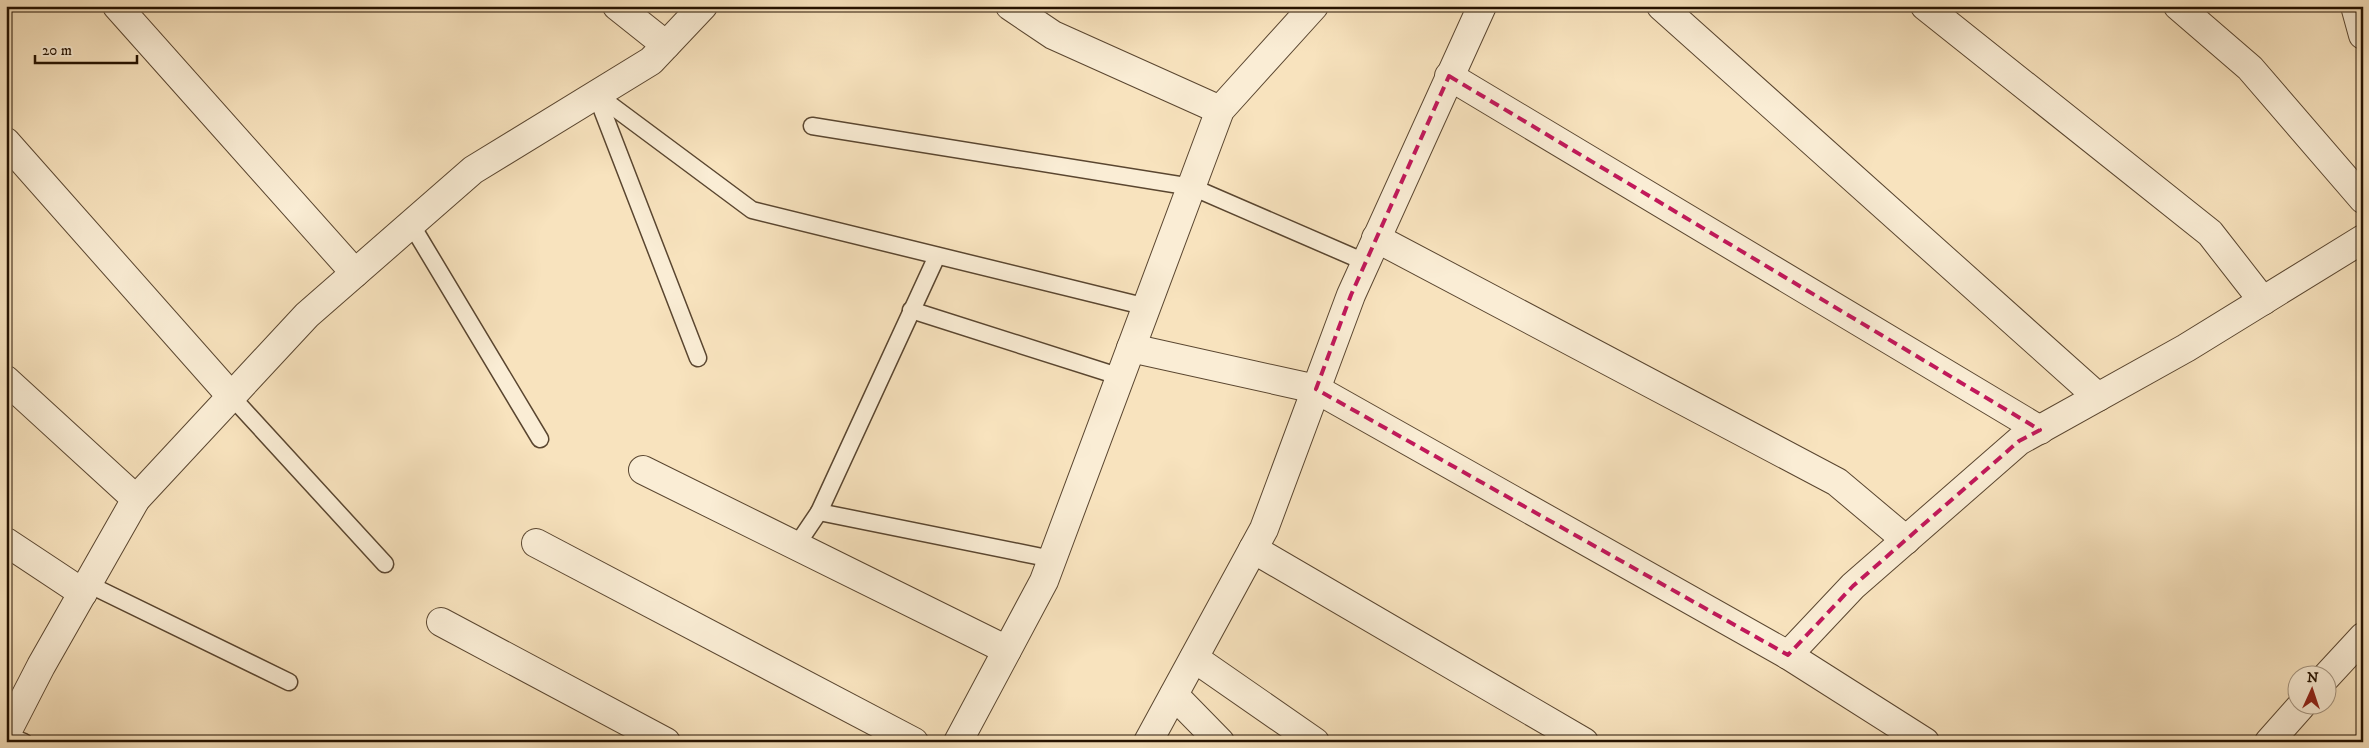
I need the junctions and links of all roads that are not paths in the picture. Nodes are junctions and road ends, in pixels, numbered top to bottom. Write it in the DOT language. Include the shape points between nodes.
graph roads {
  1 [pos="118,6"];
  2 [pos="617,6"];
  3 [pos="703,6"];
  4 [pos="1010,6"];
  5 [pos="1314,6"];
  6 [pos="1482,6"];
  7 [pos="1661,6"];
  8 [pos="1925,6"];
  9 [pos="2178,6"];
  10 [pos="2355,6"];
  11 [pos="2363,35"];
  12 [pos="666,45"];
  13 [pos="1449,76"];
  14 [pos="596,94"];
  15 [pos="1220,110"];
  16 [pos="812,126"];
  17 [pos="6,142"];
  18 [pos="1192,187"];
  19 [pos="2363,199"];
  20 [pos="411,224"];
  21 [pos="2363,239"];
  22 [pos="1371,250"];
  23 [pos="936,256"];
  24 [pos="355,273"];
  25 [pos="2263,301"];
  26 [pos="1146,308"];
  27 [pos="911,310"];
  28 [pos="1132,348"];
  29 [pos="698,358"];
  30 [pos="1121,377"];
  31 [pos="6,380"];
  32 [pos="1316,389"];
  33 [pos="230,396"];
  34 [pos="2098,397"];
  35 [pos="2040,430"];
  36 [pos="540,439"];
  37 [pos="643,470"];
  38 [pos="136,499"];
  39 [pos="819,512"];
  40 [pos="1906,540"];
  41 [pos="6,542"];
  42 [pos="536,544"];
  43 [pos="796,546"];
  44 [pos="1253,549"];
  45 [pos="1052,559"];
  46 [pos="385,564"];
  47 [pos="85,588"];
  48 [pos="441,622"];
  49 [pos="2363,637"];
  50 [pos="1007,650"];
  51 [pos="1788,655"];
  52 [pos="1194,658"];
  53 [pos="2336,666"];
  54 [pos="289,682"];
  55 [pos="1174,695"];
  56 [pos="2293,716"];
  57 [pos="6,735"];
  58 [pos="2274,740"];
  59 [pos="24,742"];
  60 [pos="666,742"];
  61 [pos="914,742"];
  62 [pos="958,742"];
  63 [pos="1148,742"];
  64 [pos="1220,742"];
  65 [pos="1315,742"];
  66 [pos="1584,742"];
  67 [pos="1925,742"];
  1 -- 24 [label="street"];
  2 -- 12 [label="street"];
  3 -- 12 [label="street"];
  4 -- 15 [label="street" via="1053,35"];
  5 -- 15 [label="street"];
  6 -- 13 [label="street"];
  7 -- 34 [label="street"];
  8 -- 25 [label="street" via="2210,233"];
  9 -- 19 [label="street" via="2250,68"];
  10 -- 11 [label="street"];
  12 -- 14 [label="street" via="651,61"];
  13 -- 22 [label="street"];
  13 -- 35 [label="street"];
  14 -- 20 [label="street" via="473,170"];
  14 -- 23 [label="lane" via="752,210"];
  14 -- 29 [label="lane"];
  15 -- 18 [label="street"];
  16 -- 18 [label="lane"];
  17 -- 33 [label="street"];
  18 -- 22 [label="lane"];
  18 -- 26 [label="street"];
  20 -- 24 [label="street"];
  20 -- 36 [label="lane"];
  21 -- 25 [label="street"];
  22 -- 32 [label="street"];
  22 -- 40 [label="street" via="1836,482"];
  23 -- 26 [label="lane"];
  23 -- 27 [label="lane"];
  24 -- 33 [label="street" via="307,315"];
  25 -- 34 [label="street"];
  26 -- 28 [label="street"];
  27 -- 30 [label="lane"];
  27 -- 39 [label="lane"];
  28 -- 30 [label="street"];
  28 -- 32 [label="street"];
  30 -- 45 [label="street"];
  31 -- 38 [label="street"];
  32 -- 44 [label="street" via="1264,529"];
  32 -- 51 [label="street"];
  33 -- 38 [label="street"];
  33 -- 46 [label="lane"];
  34 -- 35 [label="street"];
  35 -- 40 [label="street" via="2019,441"];
  37 -- 43 [label="street"];
  38 -- 47 [label="street"];
  39 -- 43 [label="lane"];
  39 -- 45 [label="lane"];
  40 -- 51 [label="street" via="1853,586"];
  41 -- 47 [label="street"];
  42 -- 61 [label="street"];
  43 -- 50 [label="street"];
  44 -- 52 [label="street"];
  44 -- 66 [label="street"];
  45 -- 50 [label="street" via="1044,581"];
  47 -- 54 [label="lane"];
  47 -- 57 [label="street"];
  48 -- 60 [label="street"];
  49 -- 53 [label="street"];
  50 -- 62 [label="street"];
  51 -- 67 [label="street"];
  52 -- 55 [label="street"];
  52 -- 65 [label="street"];
  55 -- 63 [label="street"];
  55 -- 64 [label="street"];
  56 -- 58 [label="street"];
  57 -- 59 [label="lane"];
}
